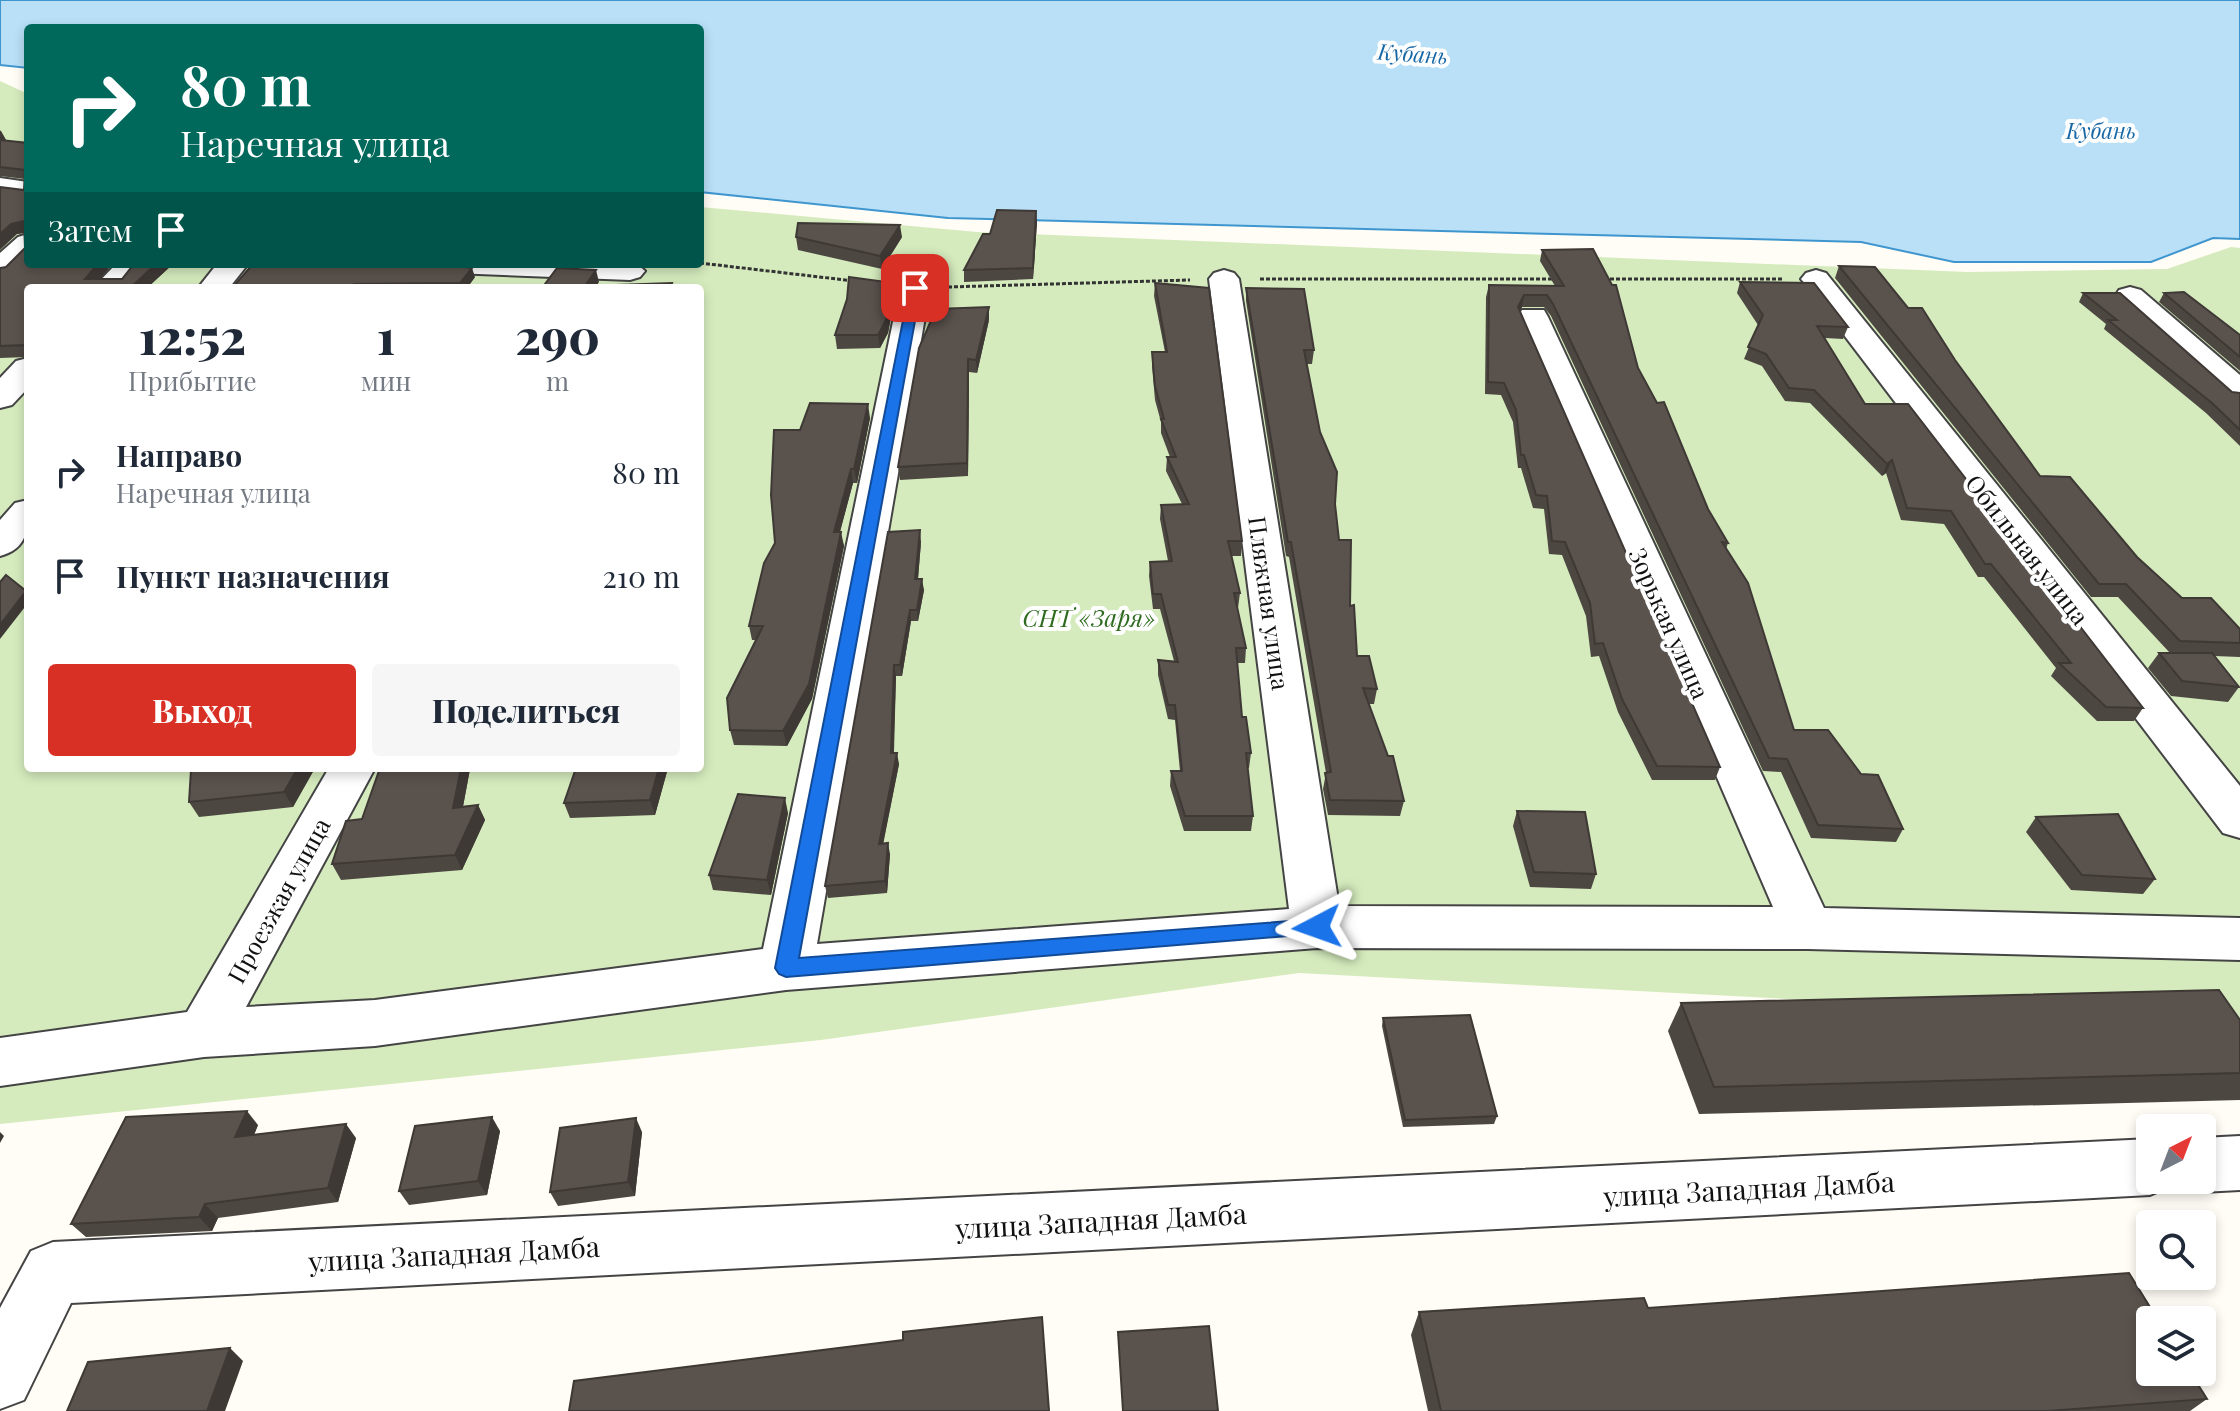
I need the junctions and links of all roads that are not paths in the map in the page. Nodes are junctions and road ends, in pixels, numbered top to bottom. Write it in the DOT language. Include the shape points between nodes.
graph roads {
  1 [pos="0,186"];
  2 [pos="24,189"];
  3 [pos="0,238"];
  4 [pos="24,241"];
  5 [pos="24,245"];
  6 [pos="129,268"];
  7 [pos="230,268"];
  8 [pos="523,268"];
  9 [pos="0,269"];
  10 [pos="629,274"];
  11 [pos="1224,279"];
  12 [pos="1816,279"];
  13 [pos="112,284"];
  14 [pos="216,284"];
  15 [pos="915,288"];
  16 [pos="2130,296"];
  17 [pos="1533,317"];
  18 [pos="24,372"];
  19 [pos="2240,392"];
  20 [pos="0,398"];
  21 [pos="24,516"];
  22 [pos="0,544"];
  23 [pos="350,772"];
  24 [pos="2240,820"];
  25 [pos="1317,927"];
  26 [pos="1808,928"];
  27 [pos="2239,939"];
  28 [pos="786,968"];
  29 [pos="204,1033"];
  30 [pos="0,1062"];
  31 [pos="2240,1163"];
  32 [pos="2216,1164"];
  33 [pos="2136,1168"];
  34 [pos="0,1376"];
  1 -- 2 [label="street"];
  3 -- 4 [label="street"];
  5 -- 9 [label="street"];
  6 -- 13 [label="street"];
  7 -- 14 [label="street"];
  8 -- 10 [label="street"];
  11 -- 25 [label="street, Пляжная улица"];
  12 -- 24 [label="street, Обильная улица"];
  15 -- 28 [label="street"];
  16 -- 19 [label="street"];
  17 -- 26 [label="street, Зорькая улица"];
  18 -- 20 [label="street"];
  21 -- 22 [label="street"];
  23 -- 29 [label="street, Проезжая улица"];
  25 -- 26 [label="street"];
  25 -- 28 [label="street"];
  26 -- 27 [label="street"];
  28 -- 29 [label="street" via="375,1023"];
  29 -- 30 [label="street"];
  31 -- 32 [label="street"];
  33 -- 34 [label="street, улица Западная Дамба" via="53,1273"];
}
